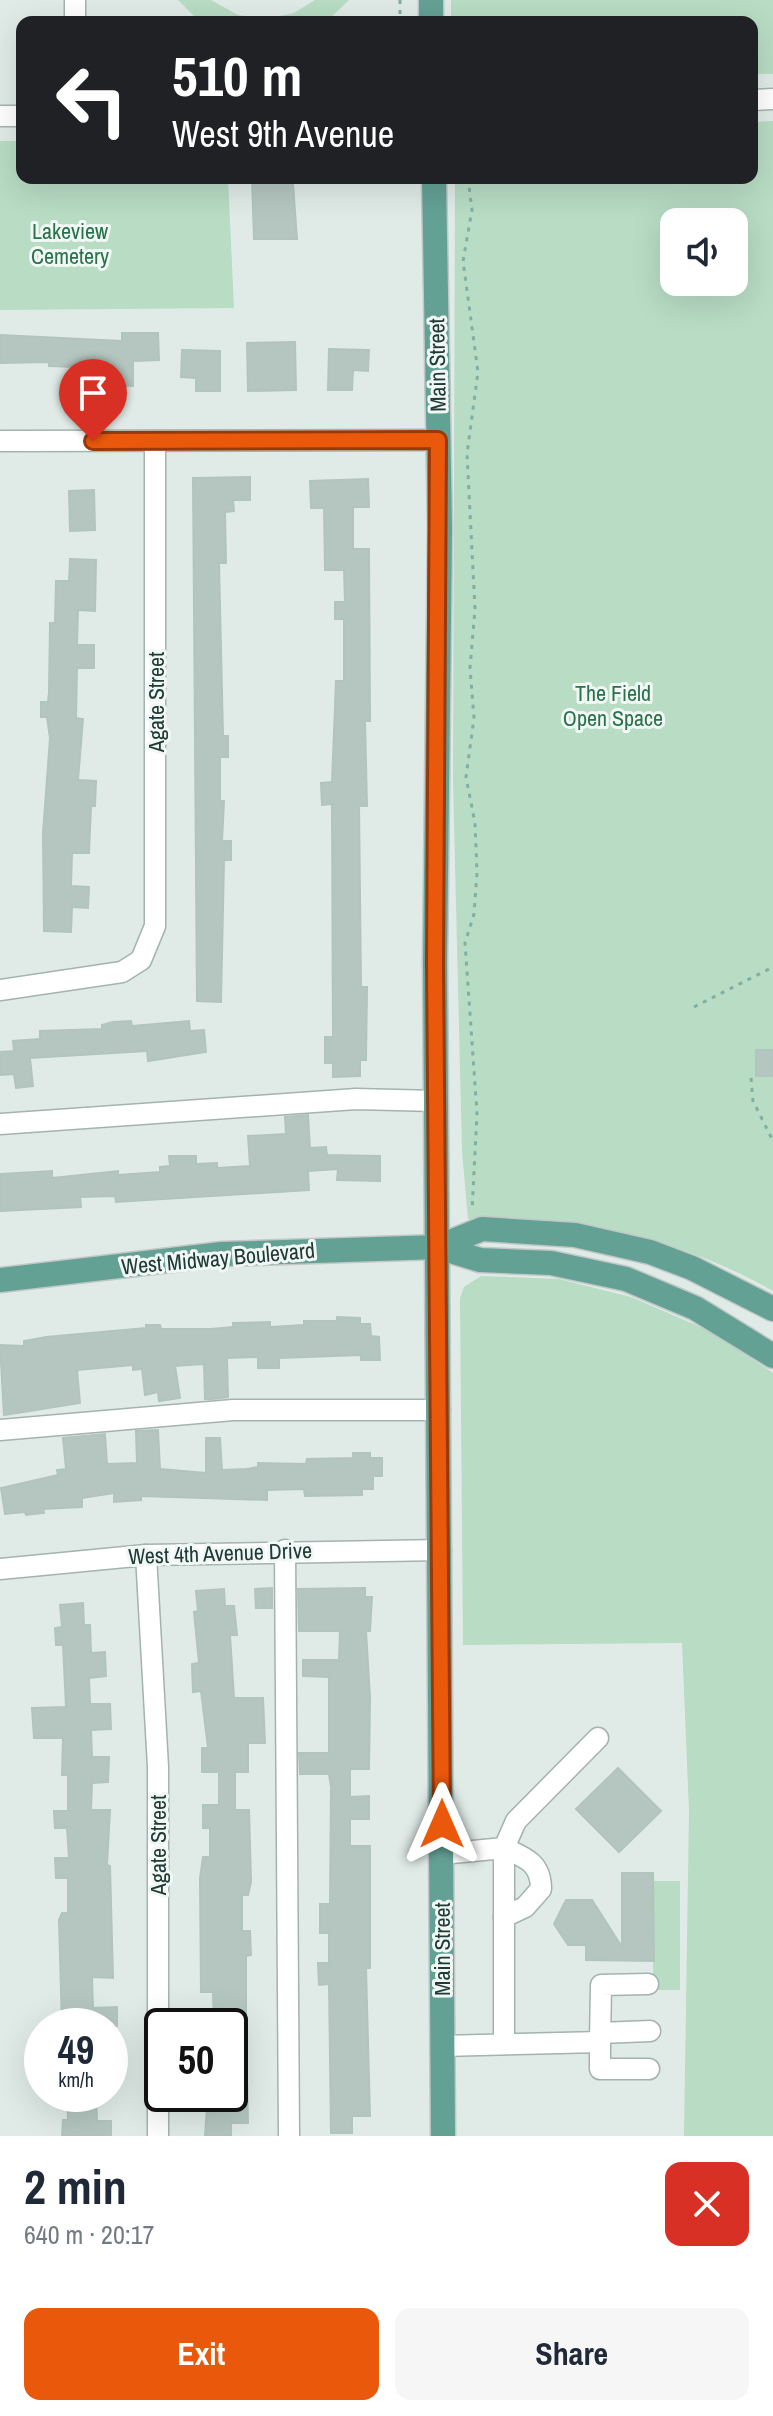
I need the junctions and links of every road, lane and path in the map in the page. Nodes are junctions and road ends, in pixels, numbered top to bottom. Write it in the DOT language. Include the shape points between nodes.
graph roads {
  1 [pos="434,184"];
  2 [pos="469,184"];
  3 [pos="438,440"];
  4 [pos="0,441"];
  5 [pos="155,441"];
  6 [pos="773,967"];
  7 [pos="0,990"];
  8 [pos="694,1007"];
  9 [pos="751,1078"];
  10 [pos="436,1101"];
  11 [pos="0,1124"];
  12 [pos="773,1141"];
  13 [pos="471,1215"];
  14 [pos="438,1247"];
  15 [pos="0,1280"];
  16 [pos="773,1309"];
  17 [pos="773,1356"];
  18 [pos="440,1410"];
  19 [pos="0,1430"];
  20 [pos="285,1550"];
  21 [pos="441,1550"];
  22 [pos="146,1555"];
  23 [pos="0,1569"];
  24 [pos="598,1738"];
  25 [pos="504,1848"];
  26 [pos="442,1854"];
  27 [pos="504,1917"];
  28 [pos="648,1984"];
  29 [pos="650,2031"];
  30 [pos="600,2037"];
  31 [pos="504,2044"];
  32 [pos="442,2046"];
  33 [pos="649,2069"];
  34 [pos="158,2136"];
  35 [pos="289,2136"];
  36 [pos="443,2136"];
  1 -- 3 [label="main road, Main Street"];
  2 -- 13 [label="path" via="472,210 463,261 478,372 467,454 475,609 470,668 474,718 466,777 477,873 465,943 477,1113"];
  3 -- 5 [label="street"];
  3 -- 10 [label="main road, Main Street"];
  4 -- 5 [label="street"];
  5 -- 7 [label="street, Agate Street" via="155,926 141,960 106,976"];
  6 -- 8 [label="path"];
  9 -- 12 [label="path" via="753,1101"];
  10 -- 11 [label="street" via="356,1099"];
  10 -- 14 [label="main road, Main Street"];
  14 -- 15 [label="main road, West Midway Boulevard" via="222,1254"];
  14 -- 16 [label="main road" via="482,1229 575,1235 650,1252"];
  14 -- 17 [label="main road" via="480,1260 551,1263 626,1279 695,1308"];
  14 -- 18 [label="main road, Main Street"];
  18 -- 19 [label="street" via="233,1410"];
  18 -- 21 [label="main road, Main Street"];
  20 -- 21 [label="street, West 4th Avenue Drive"];
  20 -- 22 [label="street, West 4th Avenue Drive"];
  20 -- 35 [label="street"];
  21 -- 26 [label="main road, Main Street"];
  22 -- 23 [label="street, West 4th Avenue Drive"];
  22 -- 34 [label="street, Agate Street" via="158,1767"];
  24 -- 25 [label="street" via="516,1821"];
  25 -- 26 [label="street"];
  25 -- 27 [label="street"];
  25 -- 27 [label="street" via="536,1866 541,1889 525,1907"];
  26 -- 32 [label="main road, Main Street"];
  27 -- 31 [label="street"];
  28 -- 30 [label="street" via="601,1985"];
  29 -- 30 [label="street"];
  30 -- 31 [label="street"];
  30 -- 33 [label="street" via="600,2069"];
  31 -- 32 [label="street"];
  32 -- 36 [label="main road, Main Street"];
}
